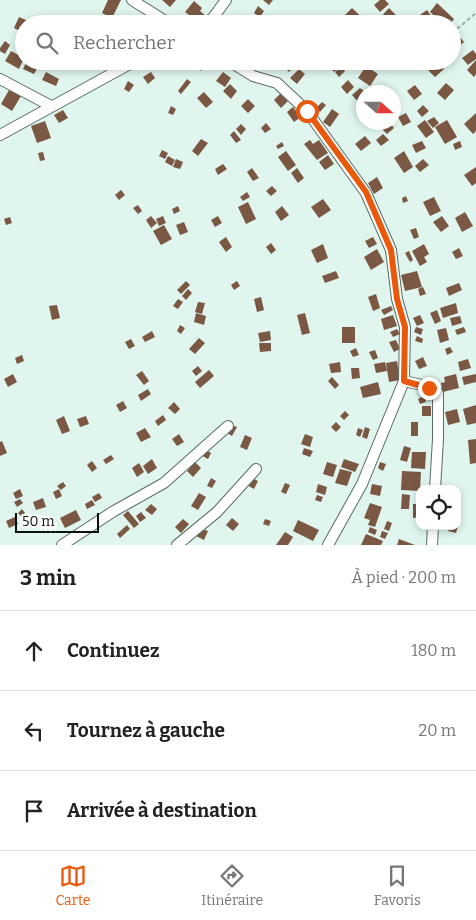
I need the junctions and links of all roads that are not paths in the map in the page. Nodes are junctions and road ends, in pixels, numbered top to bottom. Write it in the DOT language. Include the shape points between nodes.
graph roads {
  1 [pos="132,0"];
  2 [pos="226,0"];
  3 [pos="156,15"];
  4 [pos="215,15"];
  5 [pos="118,70"];
  6 [pos="243,70"];
  7 [pos="0,79"];
  8 [pos="51,106"];
  9 [pos="0,135"];
  10 [pos="404,381"];
  11 [pos="228,426"];
  12 [pos="256,469"];
  13 [pos="435,485"];
  14 [pos="433,530"];
  15 [pos="62,545"];
  16 [pos="177,545"];
  17 [pos="328,545"];
  18 [pos="432,545"];
  1 -- 3 [label="street"];
  2 -- 4 [label="street"];
  5 -- 8 [label="street"];
  6 -- 10 [label="street" via="277,82 307,111 366,192 391,250 397,299 405,327"];
  7 -- 8 [label="street"];
  8 -- 9 [label="street"];
  10 -- 13 [label="street" via="438,393"];
  10 -- 17 [label="street" via="362,484"];
  11 -- 15 [label="street" via="164,483"];
  12 -- 16 [label="street" via="217,512"];
  14 -- 18 [label="street"];
}
